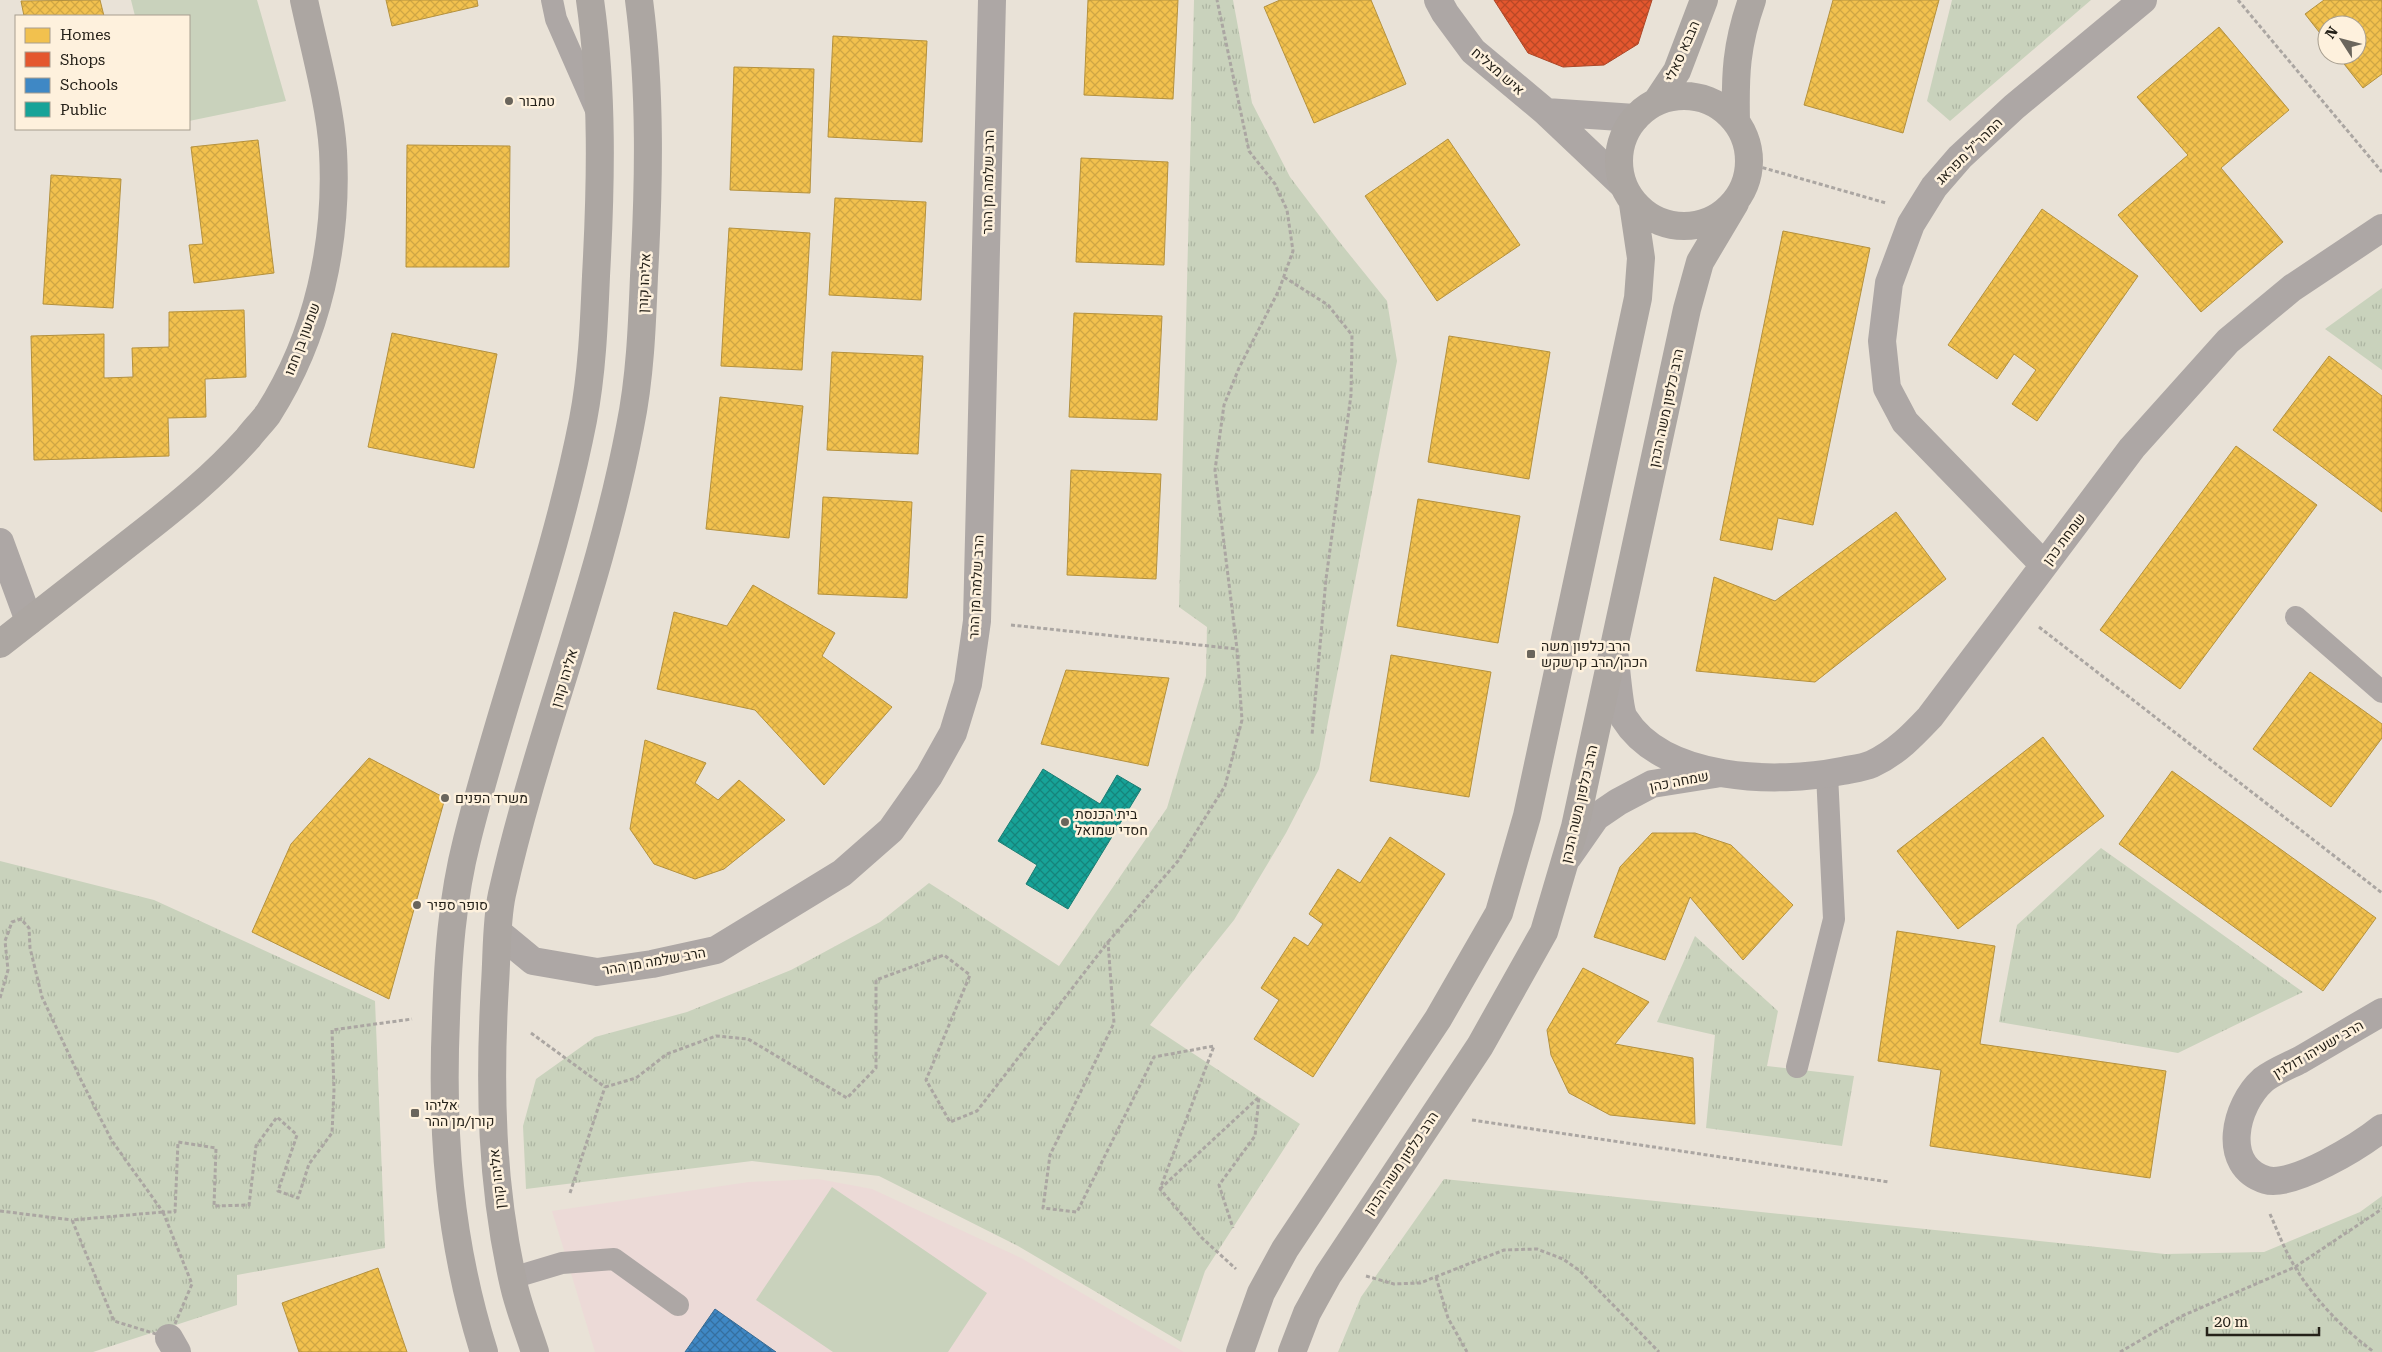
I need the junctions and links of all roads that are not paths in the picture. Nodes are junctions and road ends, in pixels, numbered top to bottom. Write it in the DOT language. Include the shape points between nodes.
graph roads {
  1 [pos="304,0"];
  2 [pos="552,0"];
  3 [pos="590,0"];
  4 [pos="639,0"];
  5 [pos="992,0"];
  6 [pos="1438,0"];
  7 [pos="1704,0"];
  8 [pos="1752,0"];
  9 [pos="2143,0"];
  10 [pos="1657,101"];
  11 [pos="1546,112"];
  12 [pos="598,116"];
  13 [pos="1635,118"];
  14 [pos="1736,122"];
  15 [pos="1627,194"];
  16 [pos="1735,203"];
  17 [pos="2382,228"];
  18 [pos="0,542"];
  19 [pos="2044,566"];
  20 [pos="2296,617"];
  21 [pos="29,621"];
  22 [pos="0,644"];
  23 [pos="1614,649"];
  24 [pos="2382,692"];
  25 [pos="1724,773"];
  26 [pos="1827,774"];
  27 [pos="1567,858"];
  28 [pos="499,933"];
  29 [pos="2382,1012"];
  30 [pos="1798,1067"];
  31 [pos="2382,1128"];
  32 [pos="512,1278"];
  33 [pos="678,1305"];
  34 [pos="1296,1348"];
  35 [pos="484,1352"];
  36 [pos="535,1352"];
  37 [pos="1240,1352"];
  1 -- 21 [label="street, שמעון בן חמו" via="333,149 334,206 315,312 295,366 267,415 199,489"];
  2 -- 12 [label="lane" via="556,19"];
  3 -- 12 [label="street"];
  4 -- 28 [label="street, אליהו קורן" via="648,207 642,330 631,424 601,550 513,851 501,899"];
  5 -- 28 [label="street, הרב שלמה מן ההר" via="977,621 968,684 953,733 929,776 890,830 842,873 716,950 598,972 533,961"];
  6 -- 11 [label="street, איש מצליח" via="1473,51"];
  7 -- 10 [label="street, הבבא סאלי" via="1677,71"];
  8 -- 14 [label="street" via="1741,30 1735,68"];
  9 -- 19 [label="street, המהר\"ל מפראג" via="2014,107 1960,157 1934,187 1911,224 1889,283 1882,342 1888,388 1910,428"];
  10 -- 13 [label="street"];
  10 -- 14 [label="street" via="1679,96 1701,98 1720,107"];
  11 -- 13 [label="street"];
  11 -- 15 [label="street, איש מצליח"];
  12 -- 35 [label="street" via="600,206 594,326 584,416 555,538 467,840 454,897 446,1015 444,1125 457,1250"];
  13 -- 15 [label="street" via="1619,149 1618,167"];
  14 -- 16 [label="street" via="1747,142 1750,164 1745,184"];
  15 -- 16 [label="street" via="1648,216 1665,224 1684,227 1703,224 1721,216"];
  15 -- 37 [label="street" via="1641,258 1638,298 1527,816 1499,913 1438,1019 1284,1249 1262,1293"];
  16 -- 23 [label="street, הרב כלפון משה הכהן" via="1700,262 1687,309"];
  17 -- 19 [label="street, שמחת כהן" via="2292,288 2228,341 2132,448"];
  18 -- 21 [label="street"];
  19 -- 26 [label="street, שמחת כהן" via="1930,717 1902,746 1871,765"];
  20 -- 24 [label="lane"];
  21 -- 22 [label="street, שמעון בן חמו"];
  23 -- 25 [label="street, שמחה כהן" via="1623,717 1648,746 1688,764"];
  23 -- 27 [label="street, הרב כלפון משה הכהן"];
  25 -- 26 [label="street, שמחת כהן" via="1776,779"];
  25 -- 27 [label="street, שמחה כהן" via="1652,784 1618,802 1596,817"];
  26 -- 30 [label="lane" via="1834,919"];
  27 -- 34 [label="street, הרב כלפון משה הכהן" via="1544,932 1490,1029 1333,1267 1307,1313"];
  28 -- 32 [label="street, אליהו קורן" via="492,1123 496,1185"];
  29 -- 31 [label="street, הרב ישעיהו דולגין" via="2263,1081 2240,1113 2237,1155 2250,1171 2267,1181 2285,1180 2307,1172"];
  32 -- 33 [label="lane" via="562,1263 614,1259"];
  32 -- 36 [label="street, אליהו קורן"];
}
